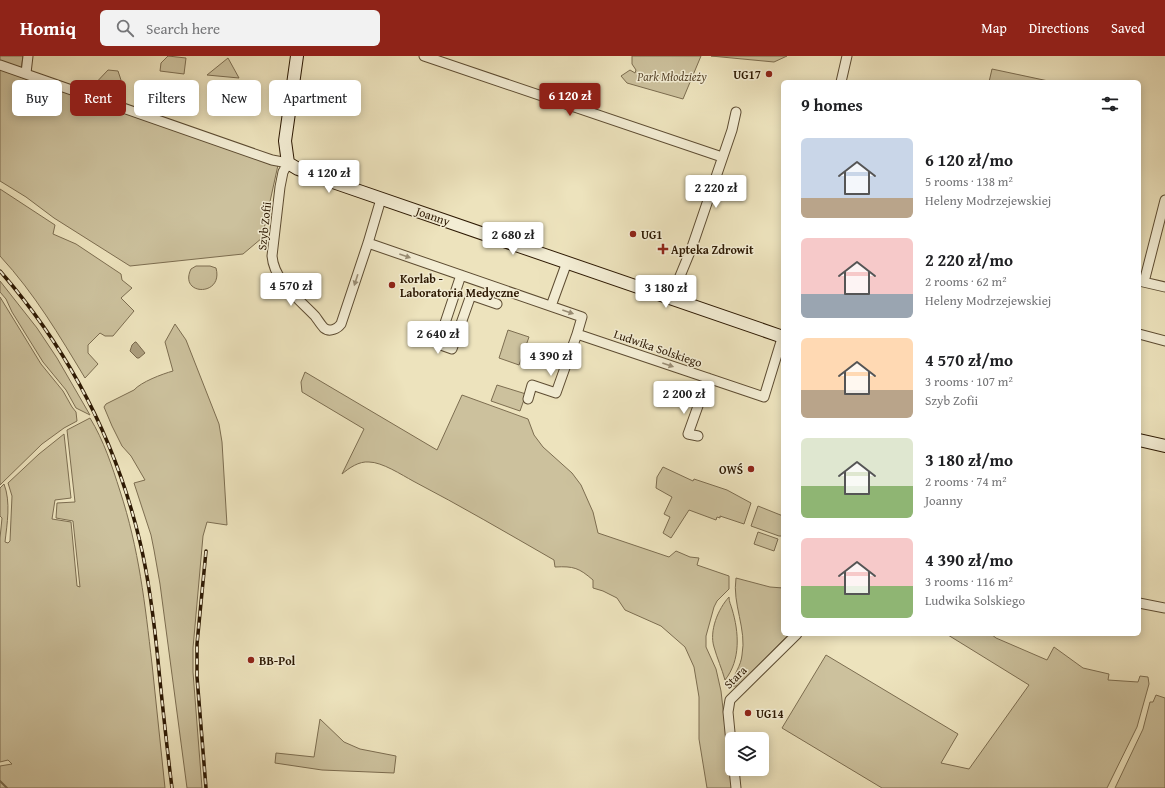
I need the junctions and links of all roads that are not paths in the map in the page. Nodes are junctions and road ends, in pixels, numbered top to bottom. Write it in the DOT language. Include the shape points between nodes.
graph roads {
  1 [pos="28,56"];
  2 [pos="296,56"];
  3 [pos="424,56"];
  4 [pos="847,56"];
  5 [pos="0,65"];
  6 [pos="26,73"];
  7 [pos="841,80"];
  8 [pos="736,112"];
  9 [pos="722,157"];
  10 [pos="288,163"];
  11 [pos="382,199"];
  12 [pos="1165,200"];
  13 [pos="368,243"];
  14 [pos="567,262"];
  15 [pos="461,275"];
  16 [pos="1141,281"];
  17 [pos="1165,287"];
  18 [pos="671,298"];
  19 [pos="497,304"];
  20 [pos="551,306"];
  21 [pos="577,334"];
  22 [pos="1141,334"];
  23 [pos="781,335"];
  24 [pos="1165,340"];
  25 [pos="781,342"];
  26 [pos="708,378"];
  27 [pos="528,399"];
  28 [pos="698,436"];
  29 [pos="1141,440"];
  30 [pos="1165,446"];
  31 [pos="1141,604"];
  32 [pos="1165,608"];
  33 [pos="795,636"];
  34 [pos="730,732"];
  35 [pos="735,776"];
  36 [pos="736,788"];
  1 -- 6 [label="street"];
  2 -- 10 [label="street" via="285,141"];
  3 -- 9 [label="street"];
  4 -- 7 [label="street"];
  5 -- 6 [label="street"];
  6 -- 10 [label="street" via="265,158"];
  8 -- 9 [label="street"];
  9 -- 18 [label="street" via="692,247"];
  10 -- 11 [label="street, Joanny" via="312,175"];
  13 -- 10 [label="street, Szyb Zofii, one-way" via="341,324 332,330 324,328 275,272 272,256 280,186"];
  11 -- 13 [label="street"];
  11 -- 14 [label="street, Joanny"];
  12 -- 16 [label="street"];
  13 -- 15 [label="street, one-way"];
  14 -- 18 [label="street, Joanny"];
  14 -- 20 [label="street"];
  15 -- 19 [label="street" via="438,344 452,349 471,295"];
  15 -- 20 [label="street"];
  16 -- 17 [label="street"];
  18 -- 23 [label="street, Joanny"];
  20 -- 21 [label="street, one-way" via="582,317"];
  21 -- 26 [label="street, Ludwika Solskiego, one-way"];
  21 -- 27 [label="street" via="556,393 532,385"];
  22 -- 24 [label="street"];
  25 -- 26 [label="street, Ludwika Solskiego" via="764,397"];
  26 -- 28 [label="street" via="688,434"];
  29 -- 30 [label="street"];
  31 -- 32 [label="street"];
  33 -- 34 [label="street, Stara" via="730,700"];
  35 -- 36 [label="street"];
}
